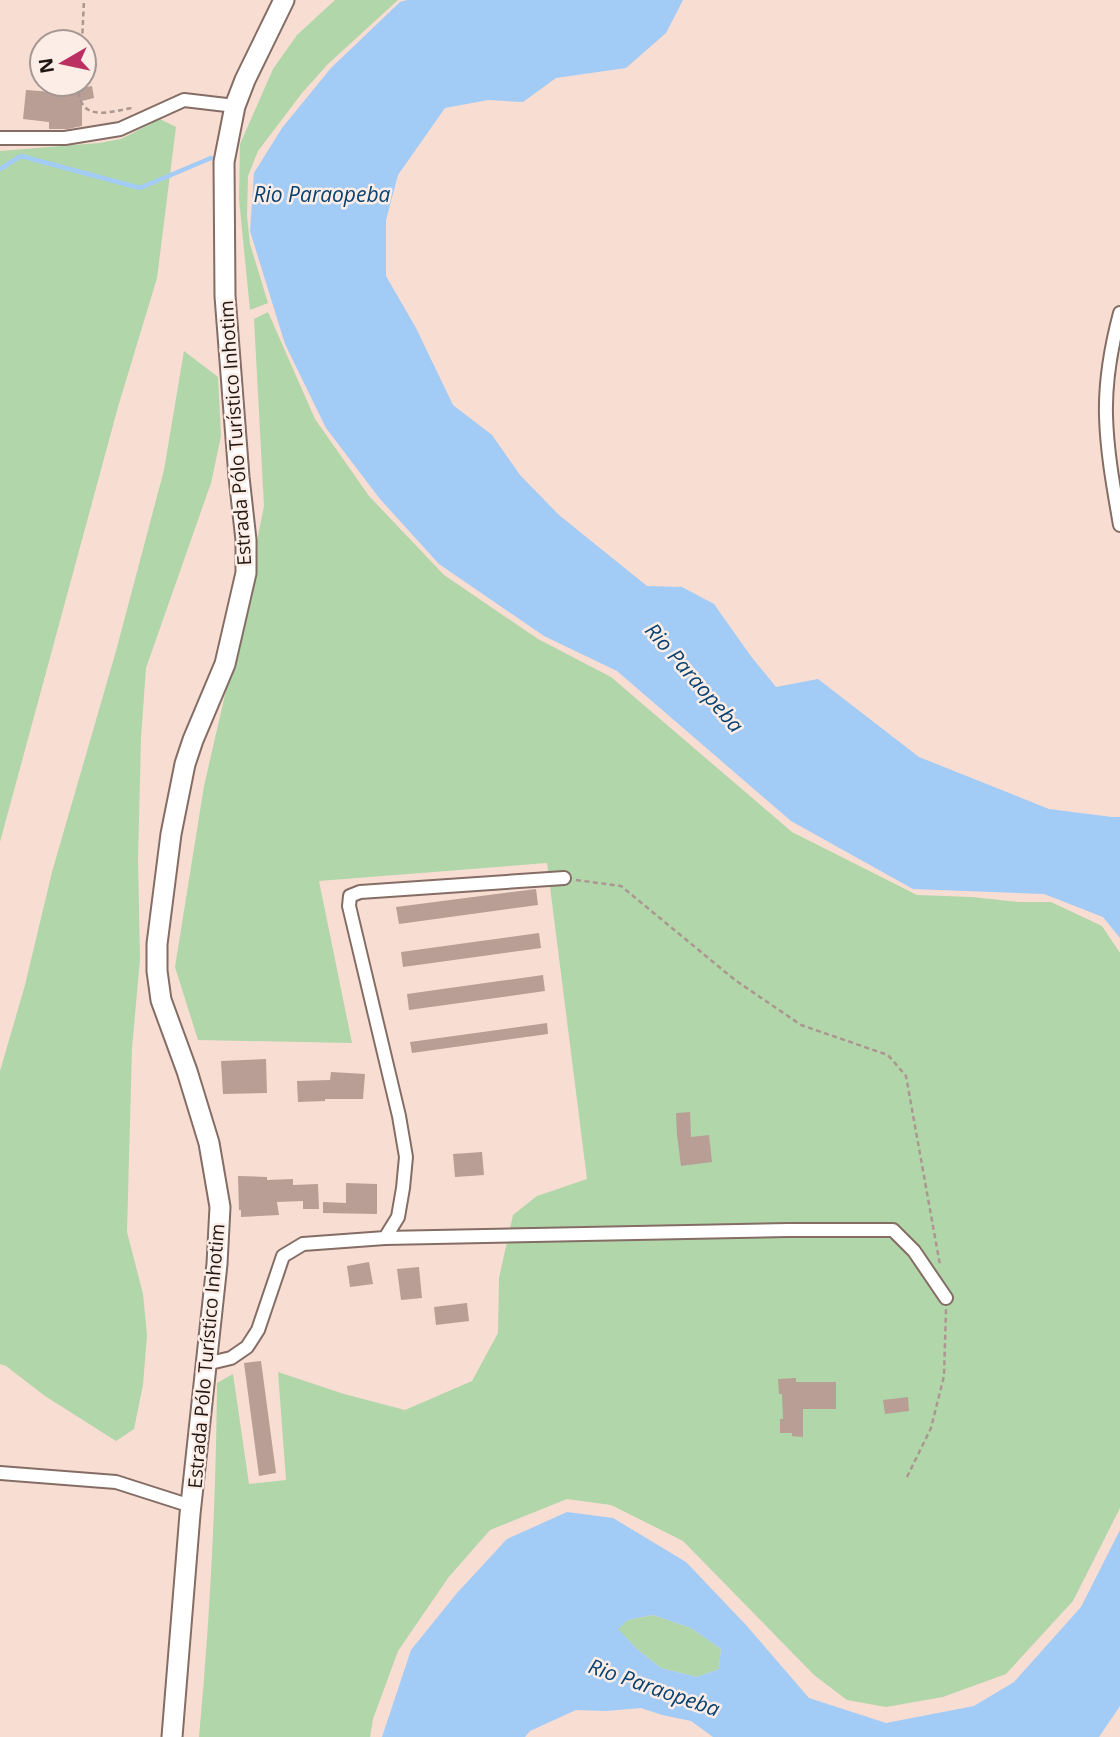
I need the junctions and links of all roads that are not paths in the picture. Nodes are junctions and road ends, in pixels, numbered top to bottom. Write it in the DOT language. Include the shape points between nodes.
graph roads {
  1 [pos="284,0"];
  2 [pos="235,106"];
  3 [pos="0,138"];
  4 [pos="1120,313"];
  5 [pos="1120,391"];
  6 [pos="1106,392"];
  7 [pos="1120,526"];
  8 [pos="564,878"];
  9 [pos="386,1238"];
  10 [pos="946,1298"];
  11 [pos="206,1364"];
  12 [pos="0,1473"];
  13 [pos="191,1506"];
  14 [pos="172,1737"];
  1 -- 2 [label="main road, Estrada Pólo Turístico Inhotim"];
  2 -- 3 [label="street" via="184,100 120,129 65,138"];
  2 -- 11 [label="main road, Estrada Pólo Turístico Inhotim" via="225,162 225,296 246,573 225,664 185,764 157,944 161,1000 209,1143 220,1207"];
  4 -- 6 [label="street"];
  5 -- 6 [label="street"];
  6 -- 7 [label="street"];
  8 -- 9 [label="street" via="360,892 350,897 406,1157 398,1217"];
  9 -- 10 [label="street" via="893,1230 914,1251"];
  9 -- 11 [label="street" via="303,1244 283,1256 258,1330 247,1347 231,1358"];
  11 -- 13 [label="main road, Estrada Pólo Turístico Inhotim"];
  12 -- 13 [label="street" via="117,1482"];
  13 -- 14 [label="main road, Estrada Pólo Turístico Inhotim"];
}
